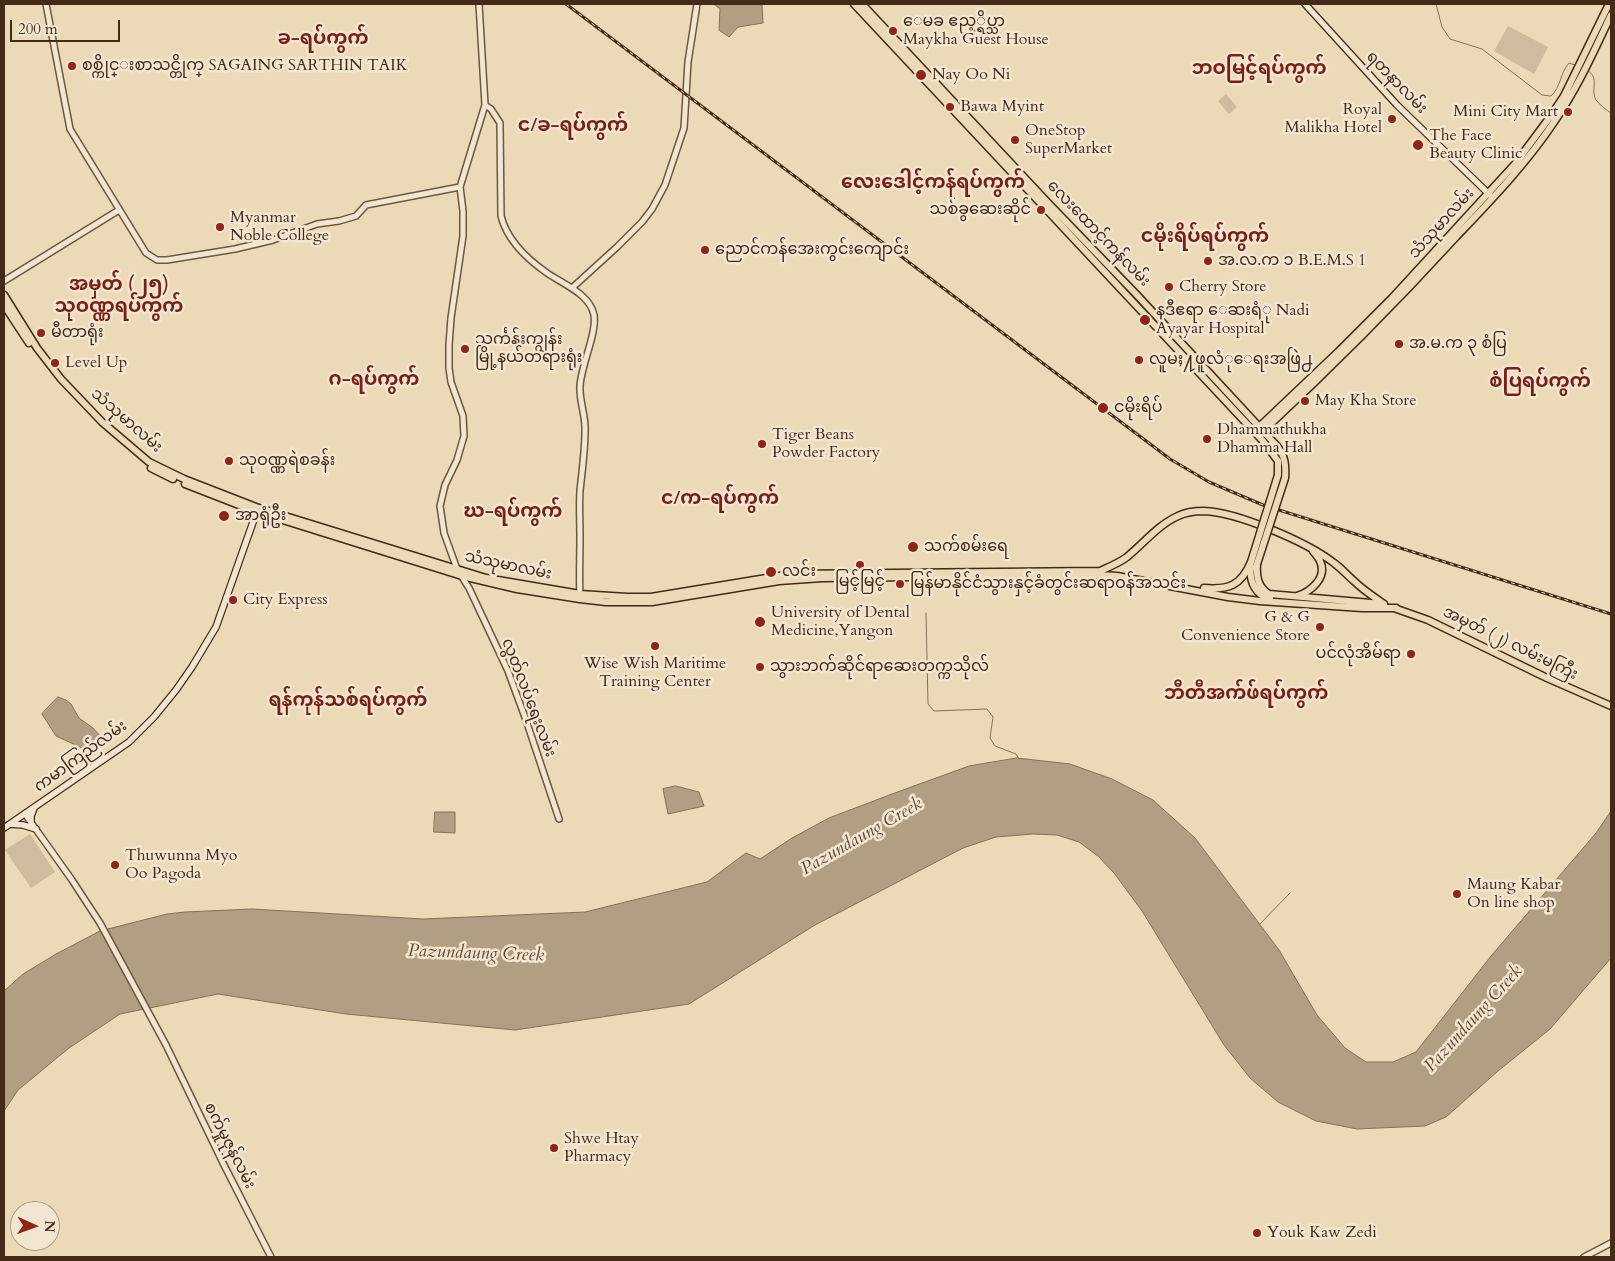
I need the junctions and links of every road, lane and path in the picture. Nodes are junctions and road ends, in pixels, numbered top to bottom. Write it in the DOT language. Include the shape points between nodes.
graph roads {
  1 [pos="46,4"];
  2 [pos="479,4"];
  3 [pos="697,4"];
  4 [pos="854,4"];
  5 [pos="1305,4"];
  6 [pos="1609,4"];
  7 [pos="862,7"];
  8 [pos="1611,15"];
  9 [pos="1586,60"];
  10 [pos="938,89"];
  11 [pos="485,105"];
  12 [pos="460,187"];
  13 [pos="1491,196"];
  14 [pos="119,210"];
  15 [pos="4,281"];
  16 [pos="572,288"];
  17 [pos="1136,294"];
  18 [pos="4,295"];
  19 [pos="1131,299"];
  20 [pos="4,305"];
  21 [pos="1158,322"];
  22 [pos="1259,431"];
  23 [pos="257,510"];
  24 [pos="1312,550"];
  25 [pos="1254,563"];
  26 [pos="457,569"];
  27 [pos="1100,573"];
  28 [pos="462,576"];
  29 [pos="1172,586"];
  30 [pos="580,597"];
  31 [pos="1293,597"];
  32 [pos="1302,603"];
  33 [pos="1384,604"];
  34 [pos="1396,608"];
  35 [pos="1611,706"];
  36 [pos="34,808"];
  37 [pos="25,814"];
  38 [pos="559,819"];
  39 [pos="31,823"];
  40 [pos="10,824"];
  41 [pos="4,828"];
  42 [pos="36,829"];
  43 [pos="1611,1243"];
  44 [pos="271,1257"];
  45 [pos="1584,1257"];
  1 -- 14 [label="street" via="70,129"];
  2 -- 11 [label="street"];
  3 -- 16 [label="street" via="688,62 684,128 666,185 642,222"];
  4 -- 7 [label="main road, လေးထောင့်ကန်လမ်း"];
  5 -- 13 [label="main road, ရတနာလမ်း" via="1397,105"];
  6 -- 9 [label="main road, သံသုမာလမ်း"];
  7 -- 10 [label="main road, လေးထောင့်ကန်လမ်း"];
  8 -- 9 [label="main road, သံသုမာလမ်း"];
  9 -- 13 [label="main road, သံသုမာလမ်း" via="1550,117"];
  10 -- 17 [label="main road, လေးထောင့်ကန်လမ်း"];
  10 -- 19 [label="main road, လေးထောင့်ကန်လမ်း" via="1003,164"];
  11 -- 12 [label="street"];
  11 -- 16 [label="street" via="500,123 503,225 532,261"];
  12 -- 14 [label="street" via="366,205 356,216 317,224 273,240 167,260 157,260 146,253"];
  12 -- 26 [label="street, လွတ်လပ်ရေးလမ်း" via="463,236 451,318 449,368 463,416 464,436 440,506 444,533"];
  13 -- 22 [label="main road, သံသုမာလမ်း" via="1394,300"];
  14 -- 15 [label="street"];
  16 -- 30 [label="street" via="594,315 580,384 586,428 580,492"];
  17 -- 19 [label="main road"];
  17 -- 21 [label="main road, လေးထောင့်ကန်လမ်း"];
  18 -- 23 [label="main road, သံသုမာလမ်း" via="61,379 132,449 170,473"];
  19 -- 21 [label="main road, လေးထောင့်ကန်လမ်း"];
  20 -- 23 [label="main road, သံသုမာလမ်း" via="58,382 99,426 139,459 164,475"];
  21 -- 22 [label="main road, လေးထောင့်ကန်လမ်း"];
  22 -- 25 [label="main road, လေးထောင့်ကန်လမ်း, bridge" via="1281,452 1286,463"];
  23 -- 26 [label="main road, သံသုမာလမ်း"];
  23 -- 28 [label="main road, သံသုမာလမ်း"];
  23 -- 36 [label="main road, ကမာကြည်လမ်း" via="216,627 176,690 129,742"];
  24 -- 27 [label="main road, သံသုမာလမ်း" via="1253,523 1224,514 1192,511 1166,523 1126,558"];
  24 -- 31 [label="main road" via="1321,562 1320,579 1304,594"];
  24 -- 33 [label="main road, သံသုမာလမ်း" via="1334,563"];
  25 -- 29 [label="main road" via="1232,586 1219,590"];
  25 -- 31 [label="main road, လေးထောင့်ကန်လမ်း" via="1263,590 1269,594"];
  25 -- 32 [label="main road, လေးထောင့်ကန်လမ်း" via="1251,577 1258,593 1265,598"];
  26 -- 28 [label="street, လွတ်လပ်ရေးလမ်း"];
  26 -- 30 [label="main road, သံသုမာလမ်း" via="494,580"];
  27 -- 29 [label="main road, သံသုမာလမ်း"];
  27 -- 30 [label="main road, သံသုမာလမ်း" via="822,578 779,581 652,602 606,602"];
  28 -- 30 [label="main road, သံသုမာလမ်း" via="517,589"];
  28 -- 38 [label="street, လွတ်လပ်ရေးလမ်း" via="508,670"];
  29 -- 32 [label="main road, လေးထောင့်ကန်လမ်း" via="1228,597"];
  31 -- 33 [label="main road, လေးထောင့်ကန်လမ်း"];
  32 -- 34 [label="main road, လေးထောင့်ကန်လမ်း"];
  33 -- 34 [label="main road, လေးထောင့်ကန်လမ်း"];
  34 -- 35 [label="main road, အမှတ် (၂) လမ်းမကြီး" via="1468,638"];
  36 -- 37 [label="main road, ကမာကြည်လမ်း"];
  36 -- 39 [label="main road"];
  37 -- 39 [label="street, စက်မှုဇုန်လမ်း"];
  37 -- 40 [label="main road, ကမာကြည်လမ်း"];
  39 -- 42 [label="street, စက်မှုဇုန်လမ်း"];
  40 -- 41 [label="main road, ကမာကြည်လမ်း"];
  40 -- 42 [label="main road"];
  42 -- 44 [label="street, စက်မှုဇုန်လမ်း" via="100,923 166,1046"];
  43 -- 45 [label="street"];
}
